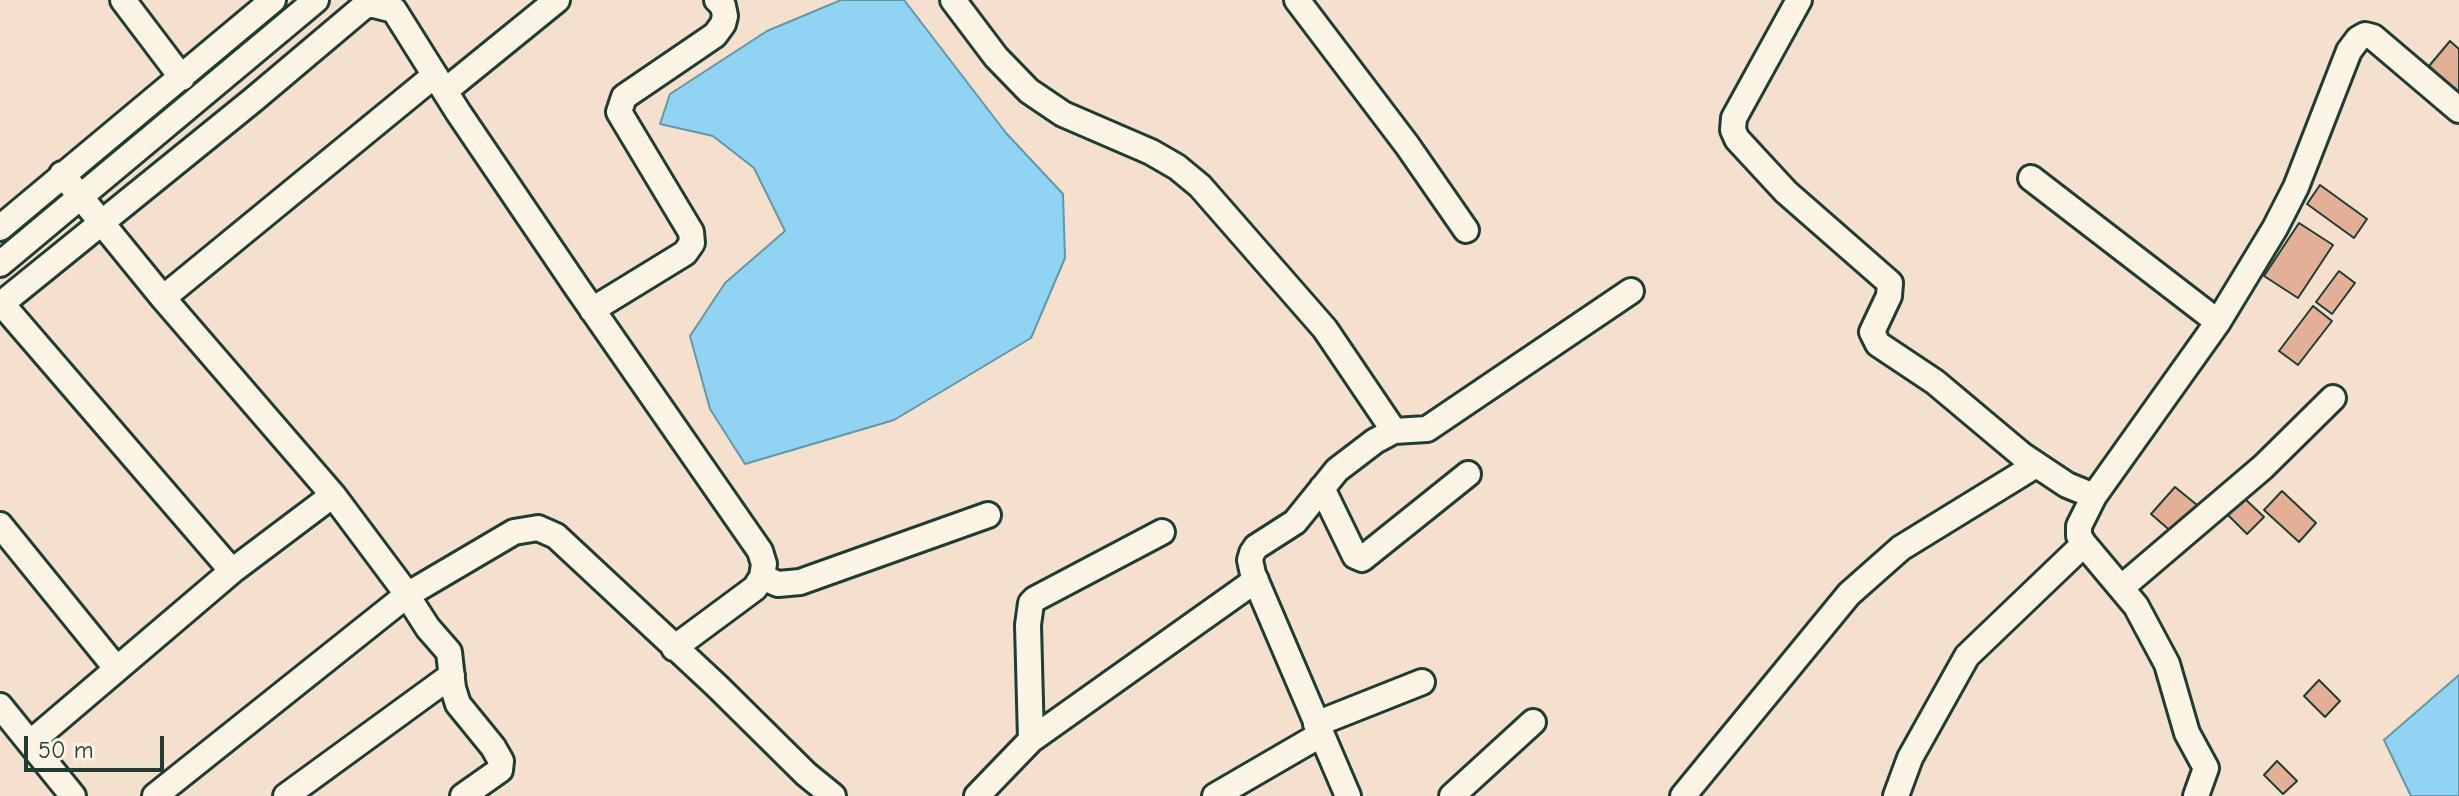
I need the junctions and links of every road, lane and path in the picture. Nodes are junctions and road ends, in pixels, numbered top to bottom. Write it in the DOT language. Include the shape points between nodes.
graph roads {
  1 [pos="123,0"];
  2 [pos="273,0"];
  3 [pos="316,0"];
  4 [pos="557,0"];
  5 [pos="717,0"];
  6 [pos="953,0"];
  7 [pos="1297,0"];
  8 [pos="1799,0"];
  9 [pos="182,78"];
  10 [pos="440,83"];
  11 [pos="2459,110"];
  12 [pos="62,174"];
  13 [pos="2031,178"];
  14 [pos="79,197"];
  15 [pos="100,223"];
  16 [pos="0,228"];
  17 [pos="1466,230"];
  18 [pos="0,264"];
  19 [pos="1631,291"];
  20 [pos="163,298"];
  21 [pos="1,304"];
  22 [pos="592,310"];
  23 [pos="2218,322"];
  24 [pos="2333,398"];
  25 [pos="1394,431"];
  26 [pos="2036,465"];
  27 [pos="1468,474"];
  28 [pos="1322,488"];
  29 [pos="333,495"];
  30 [pos="2094,496"];
  31 [pos="988,515"];
  32 [pos="0,525"];
  33 [pos="1162,532"];
  34 [pos="2084,544"];
  35 [pos="232,571"];
  36 [pos="762,577"];
  37 [pos="1256,580"];
  38 [pos="2121,588"];
  39 [pos="407,595"];
  40 [pos="674,648"];
  41 [pos="116,668"];
  42 [pos="452,675"];
  43 [pos="1422,682"];
  44 [pos="0,706"];
  45 [pos="1533,722"];
  46 [pos="1318,730"];
  47 [pos="1031,740"];
  48 [pos="30,743"];
  49 [pos="73,796"];
  50 [pos="155,796"];
  51 [pos="286,796"];
  52 [pos="463,796"];
  53 [pos="833,796"];
  54 [pos="977,796"];
  55 [pos="1215,796"];
  56 [pos="1348,796"];
  57 [pos="1452,796"];
  58 [pos="1683,796"];
  59 [pos="1896,796"];
  60 [pos="2196,796"];
  1 -- 9 [label="street"];
  2 -- 9 [label="street"];
  3 -- 14 [label="street"];
  4 -- 10 [label="street"];
  5 -- 22 [label="street" via="725,16 715,35 624,97 619,112 691,232 692,243 685,253"];
  6 -- 25 [label="street" via="1029,91 1076,121 1151,152 1200,186 1325,329"];
  7 -- 17 [label="street"];
  8 -- 26 [label="street" via="1734,118 1737,139 1786,192 1890,283 1872,332 1878,344 1935,382"];
  9 -- 12 [label="street"];
  10 -- 15 [label="street" via="394,10 370,4"];
  10 -- 20 [label="street"];
  10 -- 22 [label="street"];
  11 -- 23 [label="street" via="2373,37 2358,39 2296,187"];
  12 -- 14 [label="street"];
  12 -- 16 [label="street"];
  13 -- 23 [label="street"];
  14 -- 15 [label="street"];
  14 -- 18 [label="street"];
  15 -- 20 [label="street"];
  15 -- 21 [label="street"];
  19 -- 25 [label="street" via="1427,429"];
  20 -- 29 [label="street"];
  21 -- 35 [label="street"];
  22 -- 36 [label="street" via="760,551"];
  23 -- 30 [label="street"];
  24 -- 38 [label="street" via="2263,467"];
  25 -- 28 [label="street" via="1342,465"];
  26 -- 30 [label="street"];
  26 -- 58 [label="street" via="1901,548 1849,594"];
  27 -- 28 [label="street" via="1362,559 1355,556"];
  28 -- 37 [label="street" via="1295,522 1256,547 1250,560"];
  29 -- 35 [label="street"];
  29 -- 39 [label="street"];
  30 -- 34 [label="street" via="2079,526"];
  31 -- 36 [label="street" via="800,582 778,584"];
  32 -- 41 [label="street"];
  33 -- 47 [label="street" via="1031,603"];
  34 -- 38 [label="street"];
  34 -- 59 [label="street" via="1967,656 1910,758"];
  35 -- 41 [label="street"];
  36 -- 40 [label="street" via="755,588"];
  37 -- 46 [label="street"];
  37 -- 47 [label="street"];
  38 -- 60 [label="street" via="2159,648 2187,733 2202,757 2206,773"];
  39 -- 40 [label="street" via="514,532 538,528 556,536"];
  39 -- 42 [label="street" via="449,652"];
  39 -- 50 [label="street"];
  40 -- 53 [label="street"];
  41 -- 48 [label="street"];
  42 -- 51 [label="street"];
  42 -- 52 [label="street" via="458,704 501,761 500,770"];
  43 -- 46 [label="street"];
  44 -- 48 [label="street"];
  45 -- 57 [label="street"];
  46 -- 55 [label="street"];
  46 -- 56 [label="street"];
  47 -- 54 [label="street"];
  48 -- 49 [label="street"];
}
